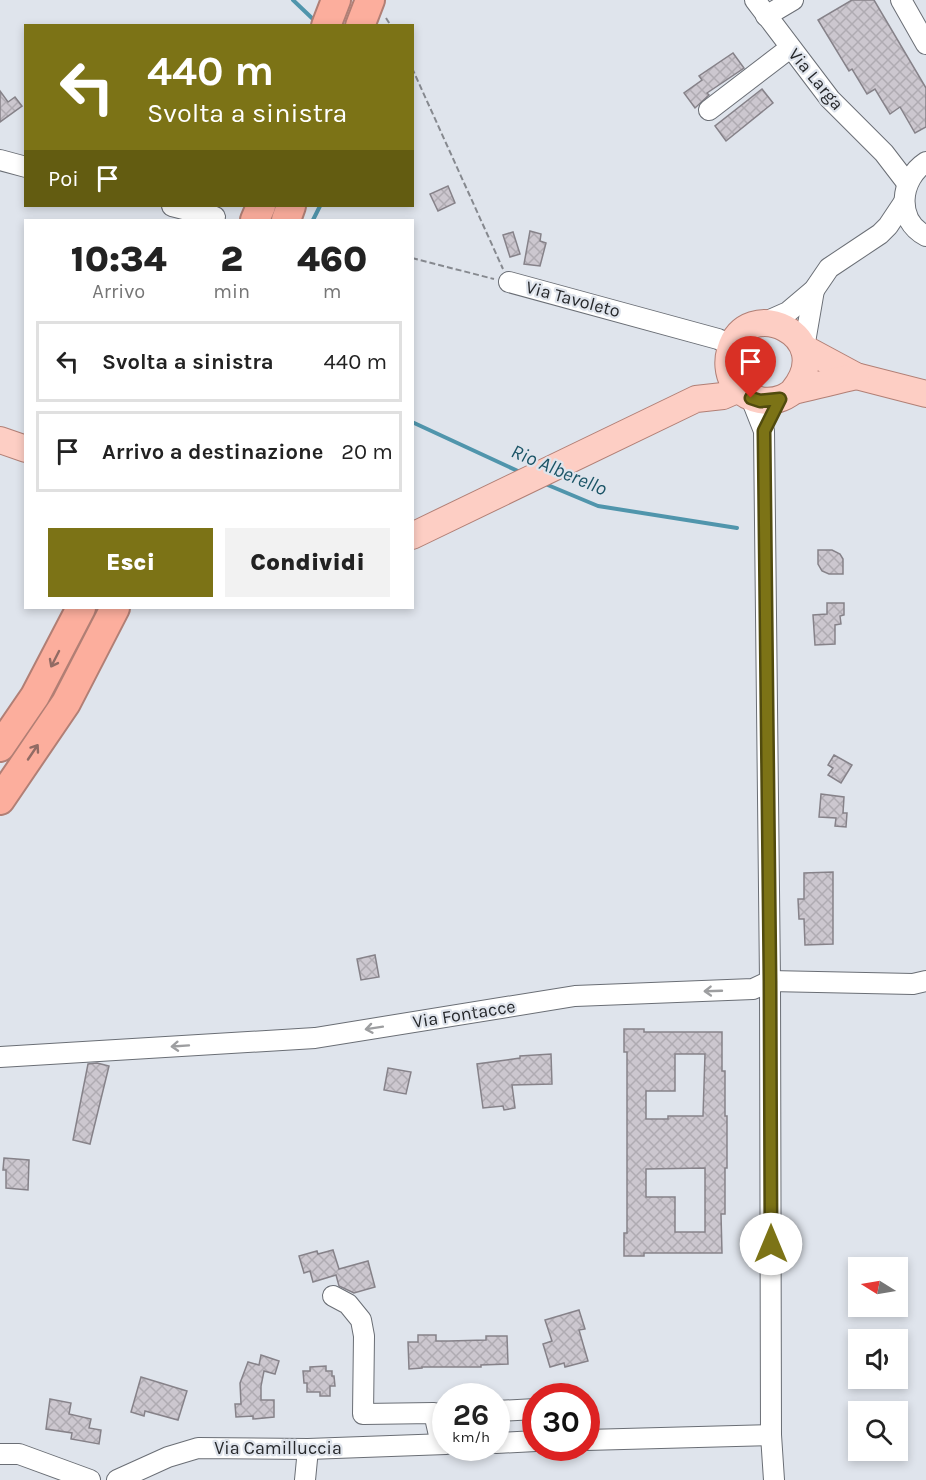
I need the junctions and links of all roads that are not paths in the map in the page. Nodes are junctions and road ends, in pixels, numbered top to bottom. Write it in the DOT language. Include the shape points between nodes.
graph roads {
  1 [pos="370,0"];
  2 [pos="754,0"];
  3 [pos="793,0"];
  4 [pos="901,0"];
  5 [pos="766,16"];
  6 [pos="361,24"];
  7 [pos="926,44"];
  8 [pos="790,48"];
  9 [pos="709,110"];
  10 [pos="884,153"];
  11 [pos="0,160"];
  12 [pos="925,162"];
  13 [pos="24,166"];
  14 [pos="905,192"];
  15 [pos="176,207"];
  16 [pos="215,217"];
  17 [pos="880,234"];
  18 [pos="924,235"];
  19 [pos="509,282"];
  20 [pos="814,290"];
  21 [pos="763,323"];
  22 [pos="804,348"];
  23 [pos="730,353"];
  24 [pos="856,376"];
  25 [pos="745,393"];
  26 [pos="926,394"];
  27 [pos="787,395"];
  28 [pos="696,399"];
  29 [pos="764,431"];
  30 [pos="0,440"];
  31 [pos="24,448"];
  32 [pos="414,535"];
  33 [pos="80,609"];
  34 [pos="114,609"];
  35 [pos="0,747"];
  36 [pos="0,800"];
  37 [pos="770,981"];
  38 [pos="926,981"];
  39 [pos="0,1058"];
  40 [pos="333,1296"];
  41 [pos="432,1413"];
  42 [pos="771,1435"];
  43 [pos="600,1440"];
  44 [pos="432,1444"];
  45 [pos="308,1449"];
  46 [pos="0,1454"];
  47 [pos="90,1480"];
  48 [pos="117,1480"];
  49 [pos="305,1480"];
  50 [pos="774,1480"];
  1 -- 6 [label="highway"];
  2 -- 5 [label="street, Via Larga"];
  3 -- 5 [label="street"];
  4 -- 7 [label="street"];
  5 -- 8 [label="street, Via Larga"];
  8 -- 9 [label="street"];
  8 -- 10 [label="street, Via Larga" via="830,99"];
  10 -- 12 [label="street"];
  10 -- 14 [label="street, Via Larga"];
  11 -- 13 [label="street"];
  12 -- 14 [label="street" via="914,171"];
  14 -- 17 [label="street"];
  14 -- 18 [label="street, Via Larga" via="906,212"];
  15 -- 16 [label="street"];
  17 -- 18 [label="street" via="899,230"];
  17 -- 20 [label="street" via="829,268"];
  19 -- 23 [label="street, Via Tavoleto" via="718,339"];
  20 -- 21 [label="street" via="788,312"];
  20 -- 22 [label="street"];
  21 -- 22 [label="main road" via="789,330"];
  21 -- 23 [label="main road" via="739,334"];
  22 -- 24 [label="main road"];
  22 -- 27 [label="main road" via="805,371 801,382"];
  23 -- 25 [label="main road" via="732,380"];
  23 -- 28 [label="main road"];
  24 -- 26 [label="main road"];
  24 -- 27 [label="main road"];
  25 -- 27 [label="main road" via="760,401"];
  25 -- 28 [label="main road"];
  25 -- 29 [label="street"];
  27 -- 29 [label="street"];
  28 -- 32 [label="main road"];
  29 -- 37 [label="street"];
  30 -- 31 [label="main road"];
  33 -- 35 [label="highway, one-way" via="36,696"];
  36 -- 34 [label="highway, one-way" via="66,702"];
  37 -- 38 [label="street, Via Fontacce"];
  37 -- 39 [label="street, Via Fontacce, one-way" via="753,989 575,996 315,1038"];
  37 -- 42 [label="street"];
  40 -- 41 [label="street" via="348,1304 361,1320 363,1414"];
  42 -- 43 [label="street"];
  42 -- 50 [label="street"];
  44 -- 45 [label="street, Via Camilluccia"];
  45 -- 48 [label="street, Via Camilluccia" via="198,1448"];
  45 -- 49 [label="street"];
  46 -- 47 [label="street" via="19,1454"];
}
